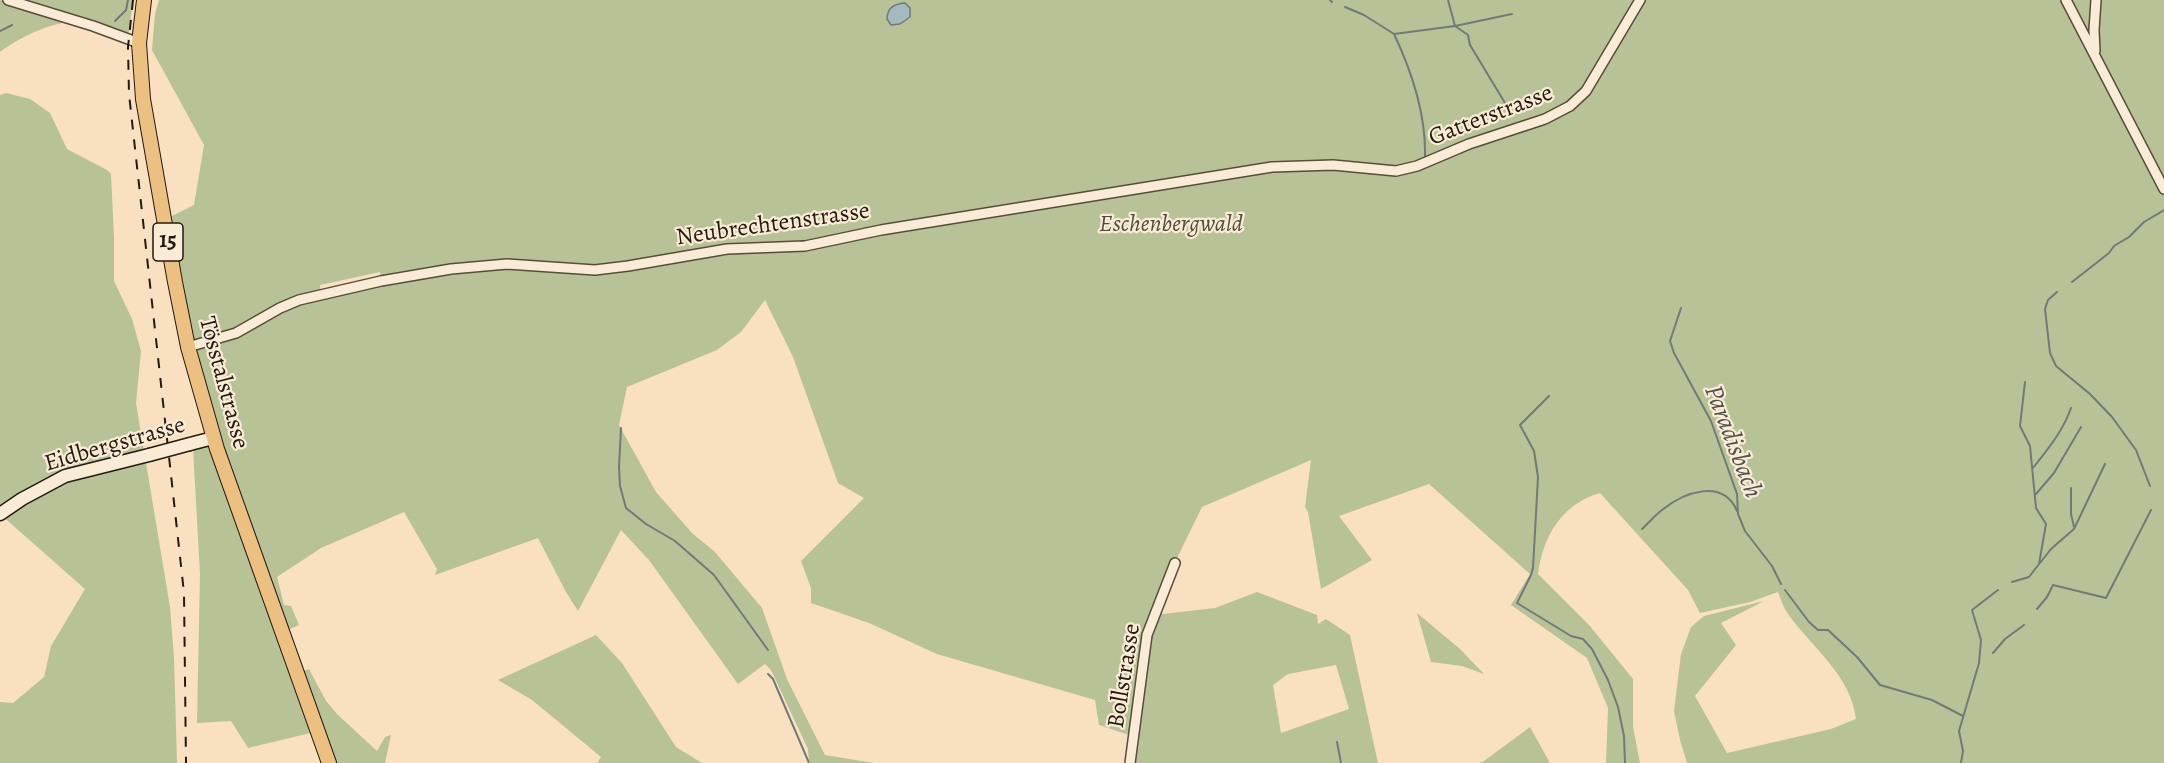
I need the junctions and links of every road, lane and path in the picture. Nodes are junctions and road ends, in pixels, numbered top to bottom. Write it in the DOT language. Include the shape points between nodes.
graph roads {
  1 [pos="8,0"];
  2 [pos="144,0"];
  3 [pos="1640,0"];
  4 [pos="2066,0"];
  5 [pos="2096,0"];
  6 [pos="139,43"];
  7 [pos="2098,59"];
  8 [pos="1372,168"];
  9 [pos="2164,189"];
  10 [pos="188,348"];
  11 [pos="213,438"];
  12 [pos="0,514"];
  13 [pos="1174,563"];
  14 [pos="329,763"];
  15 [pos="1130,763"];
  1 -- 6 [label="street"];
  2 -- 6 [label="main road, Tösstalstrasse / 15"];
  3 -- 8 [label="street, Gatterstrasse" via="1586,91 1570,106 1412,168"];
  4 -- 7 [label="street"];
  5 -- 7 [label="street" via="2094,36"];
  6 -- 10 [label="main road, Tösstalstrasse / 15" via="143,99"];
  7 -- 9 [label="street"];
  8 -- 10 [label="street, Neubrechtenstrasse" via="1272,167 892,228 812,245 727,249 606,269 507,264 451,269 299,300 236,333"];
  10 -- 11 [label="main road, Tösstalstrasse / 15"];
  11 -- 12 [label="street, Eidbergstrasse, bridge" via="65,476"];
  11 -- 14 [label="main road, Tösstalstrasse / 15"];
  13 -- 15 [label="street, Bollstrasse" via="1147,635"];
}
